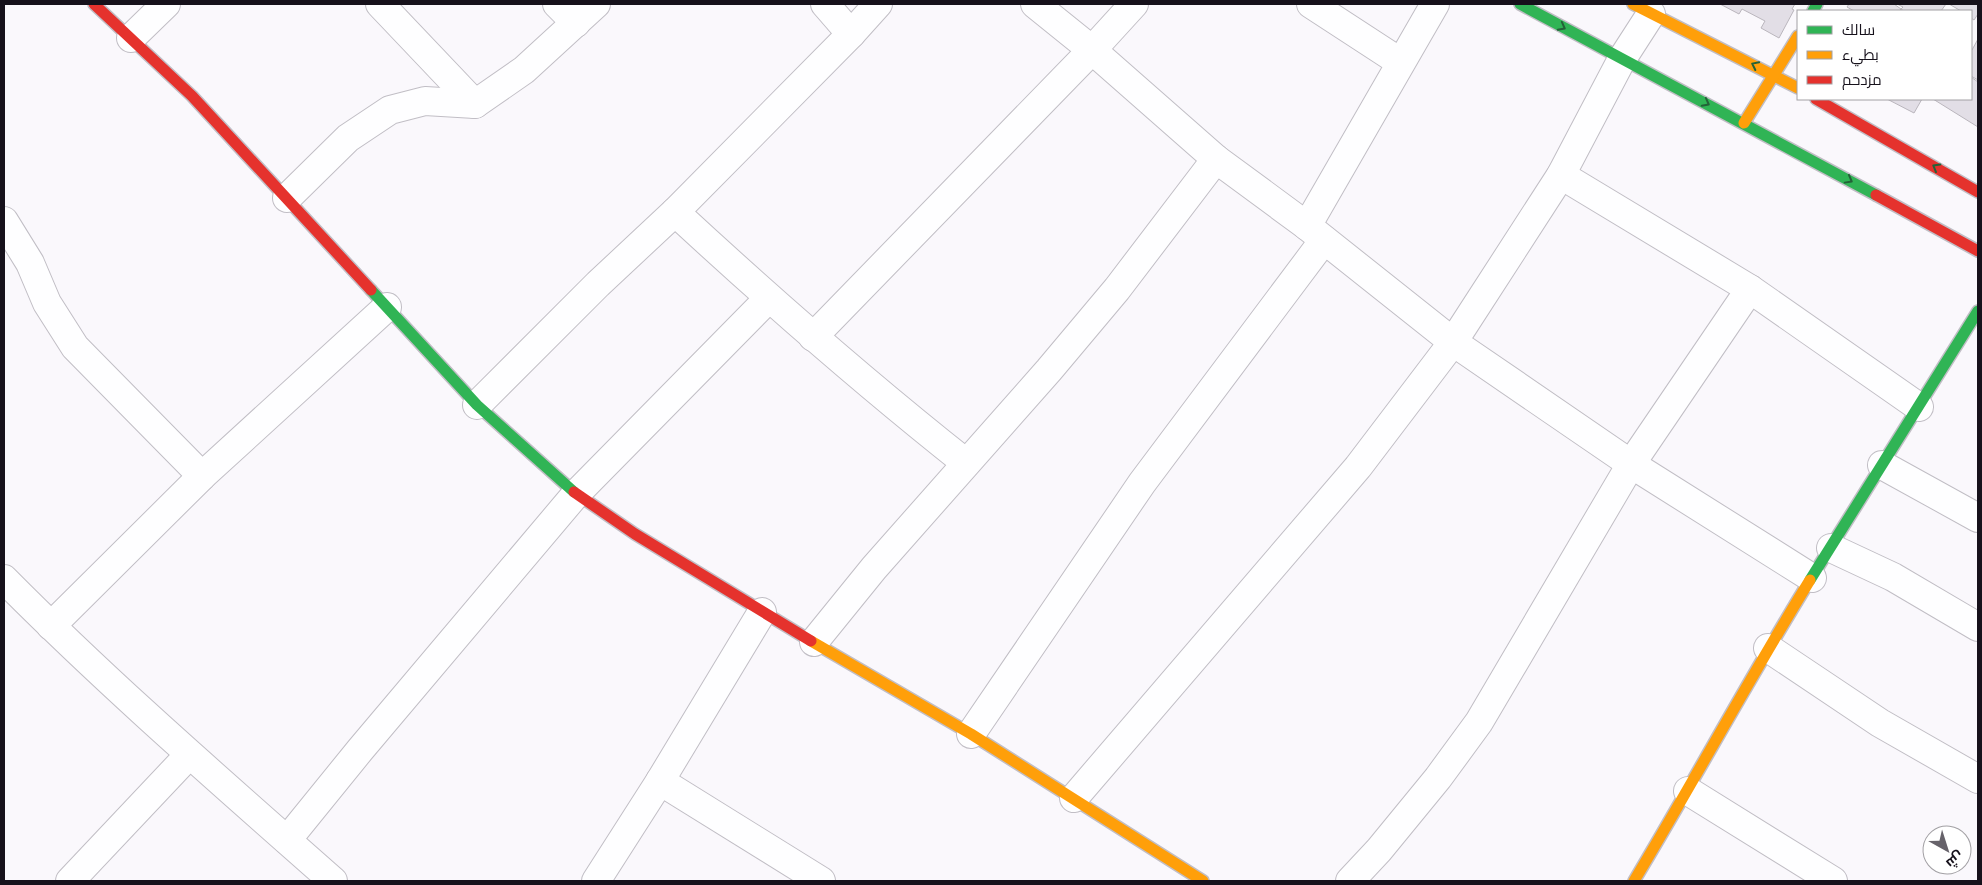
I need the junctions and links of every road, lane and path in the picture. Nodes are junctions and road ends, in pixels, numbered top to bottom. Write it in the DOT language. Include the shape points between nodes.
graph roads {
  1 [pos="94,4"];
  2 [pos="166,4"];
  3 [pos="380,4"];
  4 [pos="557,4"];
  5 [pos="596,4"];
  6 [pos="825,4"];
  7 [pos="878,4"];
  8 [pos="1035,4"];
  9 [pos="1134,4"];
  10 [pos="1311,4"];
  11 [pos="1435,4"];
  12 [pos="1520,4"];
  13 [pos="1642,9"];
  14 [pos="576,23"];
  15 [pos="851,34"];
  16 [pos="131,38"];
  17 [pos="1797,38"];
  18 [pos="1092,50"];
  19 [pos="1622,59"];
  20 [pos="1400,62"];
  21 [pos="1775,75"];
  22 [pos="1797,87"];
  23 [pos="1818,100"];
  24 [pos="476,104"];
  25 [pos="1744,123"];
  26 [pos="1216,159"];
  27 [pos="1561,175"];
  28 [pos="1978,192"];
  29 [pos="287,198"];
  30 [pos="675,212"];
  31 [pos="4,220"];
  32 [pos="1316,233"];
  33 [pos="1978,251"];
  34 [pos="1750,289"];
  35 [pos="769,298"];
  36 [pos="387,307"];
  37 [pos="1978,311"];
  38 [pos="813,337"];
  39 [pos="1453,342"];
  40 [pos="477,405"];
  41 [pos="1919,407"];
  42 [pos="966,463"];
  43 [pos="1631,464"];
  44 [pos="1882,465"];
  45 [pos="202,476"];
  46 [pos="576,494"];
  47 [pos="1978,518"];
  48 [pos="1831,548"];
  49 [pos="1812,578"];
  50 [pos="4,579"];
  51 [pos="762,612"];
  52 [pos="51,626"];
  53 [pos="1978,627"];
  54 [pos="814,642"];
  55 [pos="1768,648"];
  56 [pos="971,734"];
  57 [pos="189,754"];
  58 [pos="1978,779"];
  59 [pos="660,781"];
  60 [pos="1688,791"];
  61 [pos="1074,798"];
  62 [pos="287,840"];
  63 [pos="70,881"];
  64 [pos="333,881"];
  65 [pos="596,881"];
  66 [pos="821,881"];
  67 [pos="1203,881"];
  68 [pos="1350,881"];
  69 [pos="1634,881"];
  70 [pos="1833,881"];
  1 -- 16 [label="street"];
  2 -- 16 [label="street"];
  3 -- 24 [label="street"];
  4 -- 14 [label="street"];
  5 -- 14 [label="street"];
  6 -- 15 [label="street"];
  7 -- 15 [label="street"];
  8 -- 18 [label="street"];
  9 -- 18 [label="street"];
  10 -- 20 [label="street"];
  11 -- 20 [label="street"];
  12 -- 19 [label="street, one-way"];
  13 -- 19 [label="street"];
  21 -- 13 [label="street, one-way"];
  14 -- 24 [label="street" via="524,70"];
  15 -- 30 [label="street"];
  16 -- 29 [label="street" via="192,96"];
  17 -- 21 [label="street"];
  18 -- 26 [label="street"];
  18 -- 38 [label="street"];
  19 -- 25 [label="street, one-way"];
  19 -- 27 [label="street"];
  20 -- 32 [label="street"];
  21 -- 22 [label="street"];
  21 -- 25 [label="street"];
  28 -- 23 [label="street, one-way"];
  24 -- 29 [label="street" via="425,101 390,110 348,138"];
  25 -- 33 [label="street, one-way"];
  26 -- 32 [label="street"];
  26 -- 42 [label="street" via="1117,289"];
  27 -- 34 [label="street"];
  27 -- 39 [label="street"];
  29 -- 36 [label="street"];
  30 -- 35 [label="street"];
  30 -- 40 [label="street"];
  31 -- 45 [label="street" via="75,347"];
  32 -- 39 [label="street"];
  32 -- 56 [label="street"];
  34 -- 41 [label="street"];
  34 -- 43 [label="street"];
  35 -- 38 [label="street"];
  35 -- 46 [label="street"];
  36 -- 40 [label="street"];
  36 -- 45 [label="street"];
  37 -- 41 [label="street"];
  38 -- 42 [label="street"];
  39 -- 43 [label="street"];
  39 -- 61 [label="street" via="1358,466"];
  40 -- 46 [label="street"];
  41 -- 44 [label="street"];
  42 -- 54 [label="street"];
  43 -- 49 [label="street"];
  43 -- 68 [label="street" via="1479,722 1438,778"];
  44 -- 47 [label="street"];
  44 -- 48 [label="street"];
  45 -- 52 [label="street"];
  46 -- 51 [label="street"];
  46 -- 62 [label="street"];
  48 -- 49 [label="street"];
  48 -- 53 [label="street" via="1893,577"];
  49 -- 55 [label="street"];
  50 -- 52 [label="street"];
  51 -- 54 [label="street"];
  51 -- 59 [label="street"];
  52 -- 57 [label="street"];
  54 -- 56 [label="street"];
  55 -- 58 [label="street" via="1880,722"];
  55 -- 60 [label="street"];
  56 -- 61 [label="street"];
  57 -- 62 [label="street"];
  57 -- 63 [label="street"];
  59 -- 65 [label="street"];
  59 -- 66 [label="street"];
  60 -- 69 [label="street"];
  60 -- 70 [label="street"];
  61 -- 67 [label="street"];
  62 -- 64 [label="street"];
}
